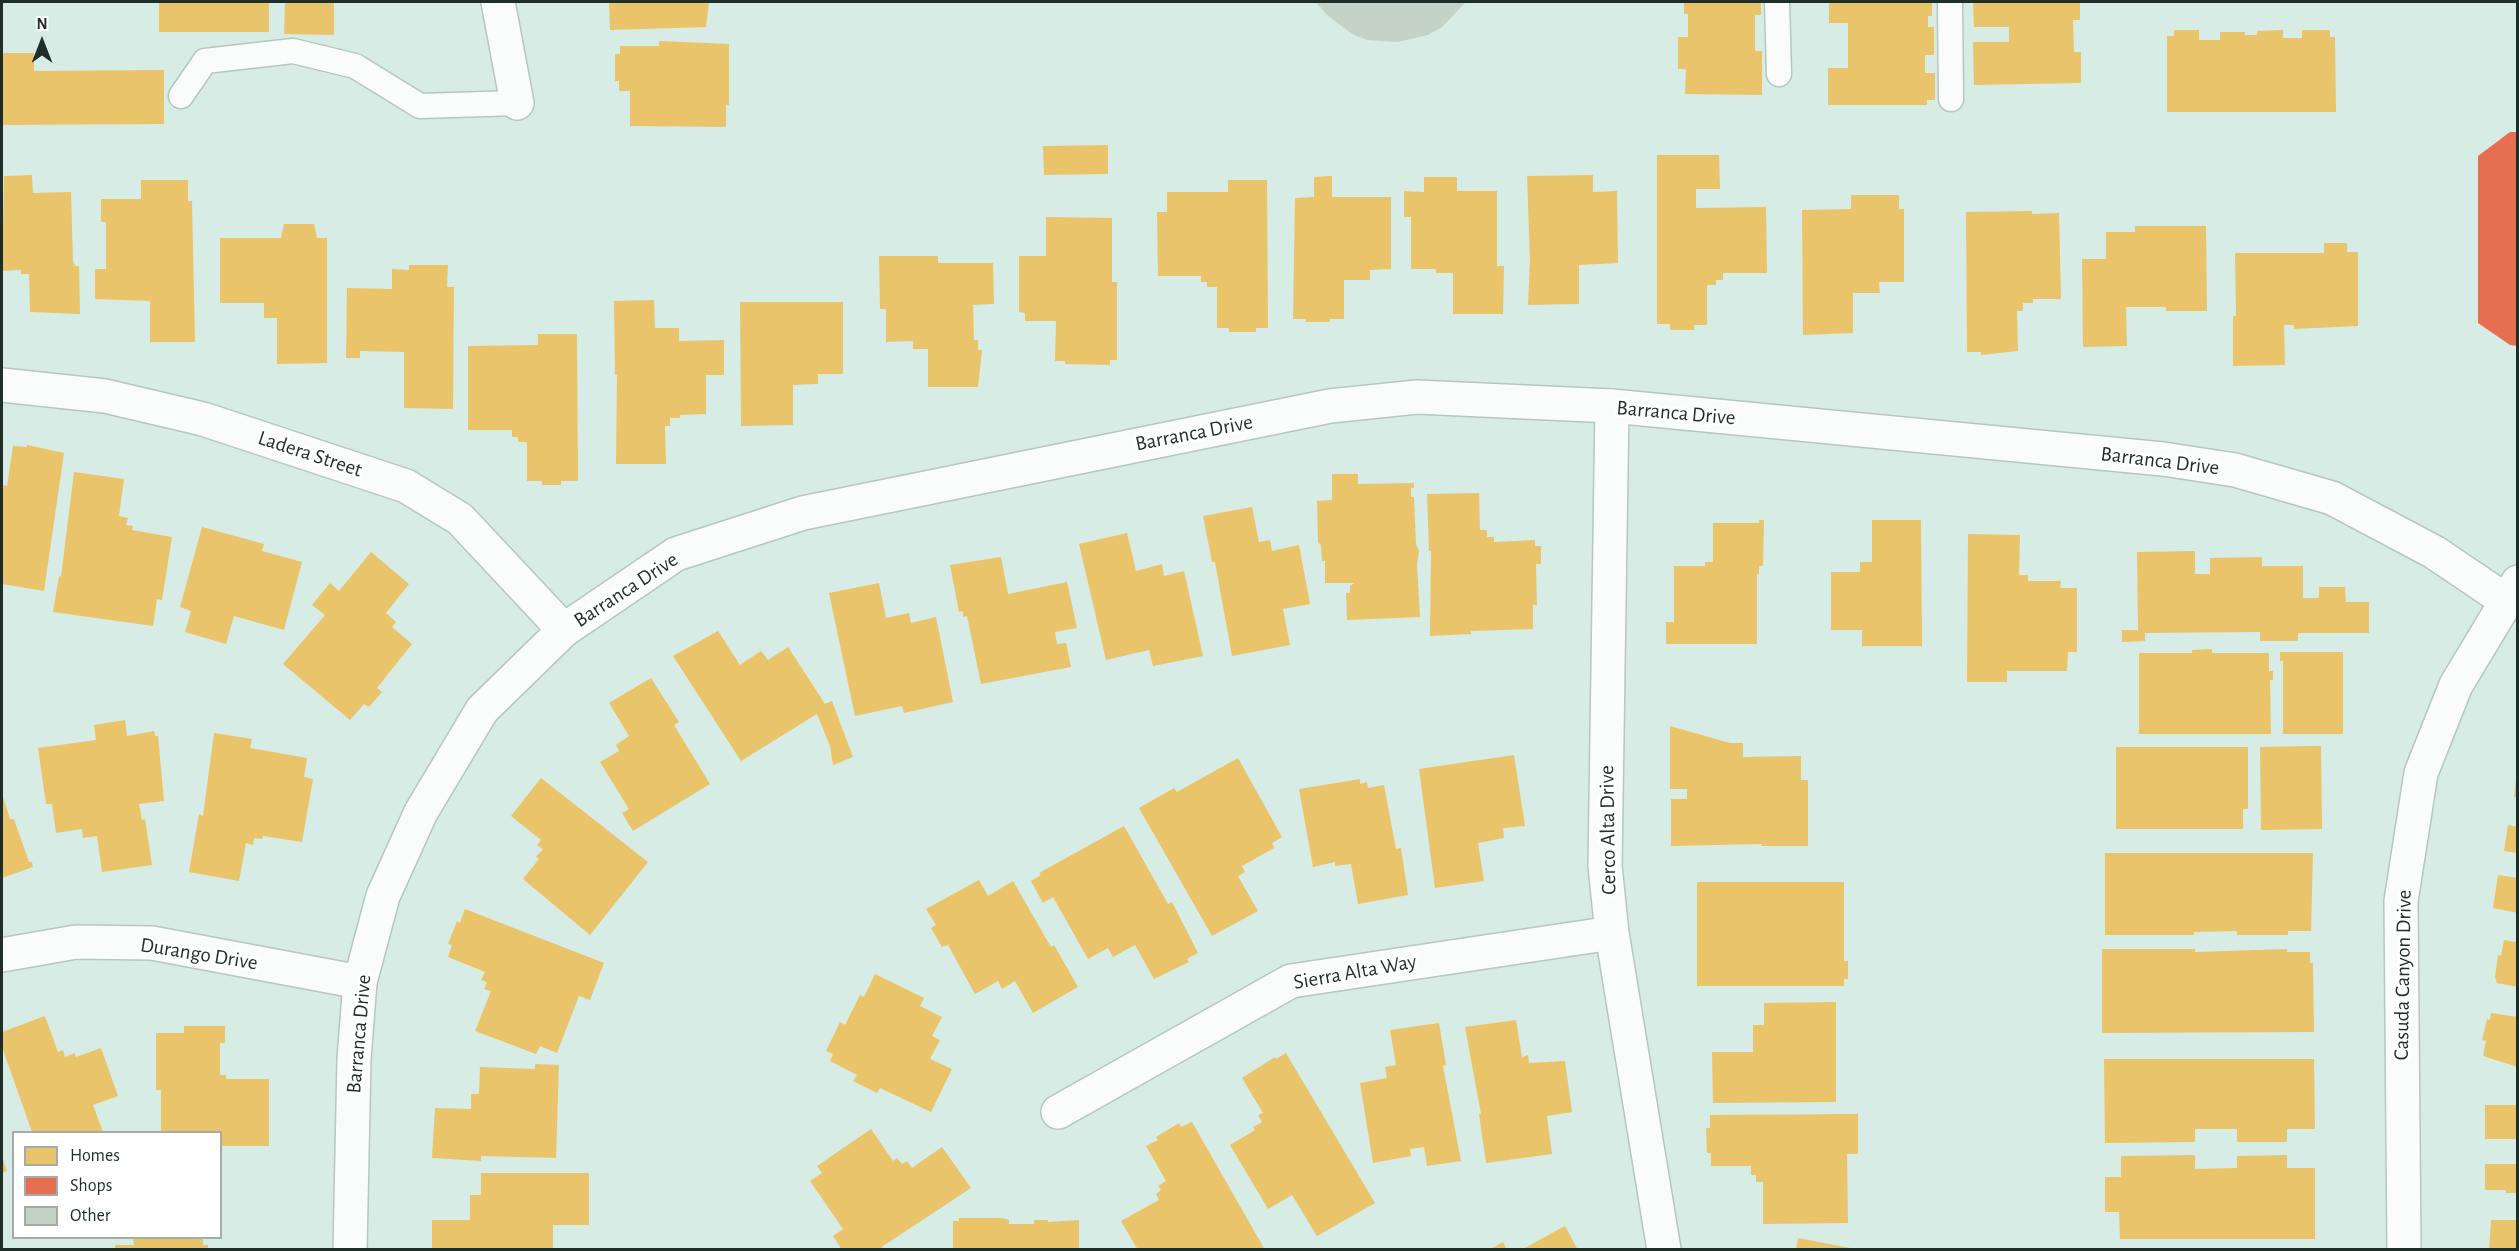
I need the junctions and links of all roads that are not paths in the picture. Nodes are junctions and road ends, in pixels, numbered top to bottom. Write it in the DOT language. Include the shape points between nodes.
graph roads {
  1 [pos="498,2"];
  2 [pos="1777,2"];
  3 [pos="1950,2"];
  4 [pos="1779,74"];
  5 [pos="181,96"];
  6 [pos="1951,99"];
  7 [pos="517,103"];
  8 [pos="2,385"];
  9 [pos="1612,406"];
  10 [pos="2511,591"];
  11 [pos="564,630"];
  12 [pos="1612,933"];
  13 [pos="2,955"];
  14 [pos="360,982"];
  15 [pos="1058,1112"];
  16 [pos="350,1250"];
  17 [pos="1664,1250"];
  18 [pos="2404,1250"];
  1 -- 7 [label="street"];
  2 -- 4 [label="lane"];
  3 -- 6 [label="lane"];
  5 -- 7 [label="lane" via="205,62 293,51 355,66 420,106"];
  8 -- 11 [label="street, Ladera Street" via="105,396 202,419 406,486 459,519"];
  9 -- 10 [label="street, Barranca Drive" via="2163,459 2235,470 2332,498"];
  9 -- 11 [label="street, Barranca Drive" via="1417,397 1329,406 803,513 676,554"];
  9 -- 12 [label="street, Cerco Alta Drive" via="1605,866"];
  10 -- 18 [label="street, Casuda Canyon Drive" via="2456,685 2421,773 2400,901"];
  11 -- 14 [label="street, Barranca Drive" via="483,710 421,812 383,896"];
  12 -- 15 [label="street, Sierra Alta Way" via="1291,981"];
  12 -- 17 [label="street, Cerco Alta Drive"];
  13 -- 14 [label="street, Durango Drive" via="76,942 152,943"];
  14 -- 16 [label="street, Barranca Drive" via="354,1059"];
}
